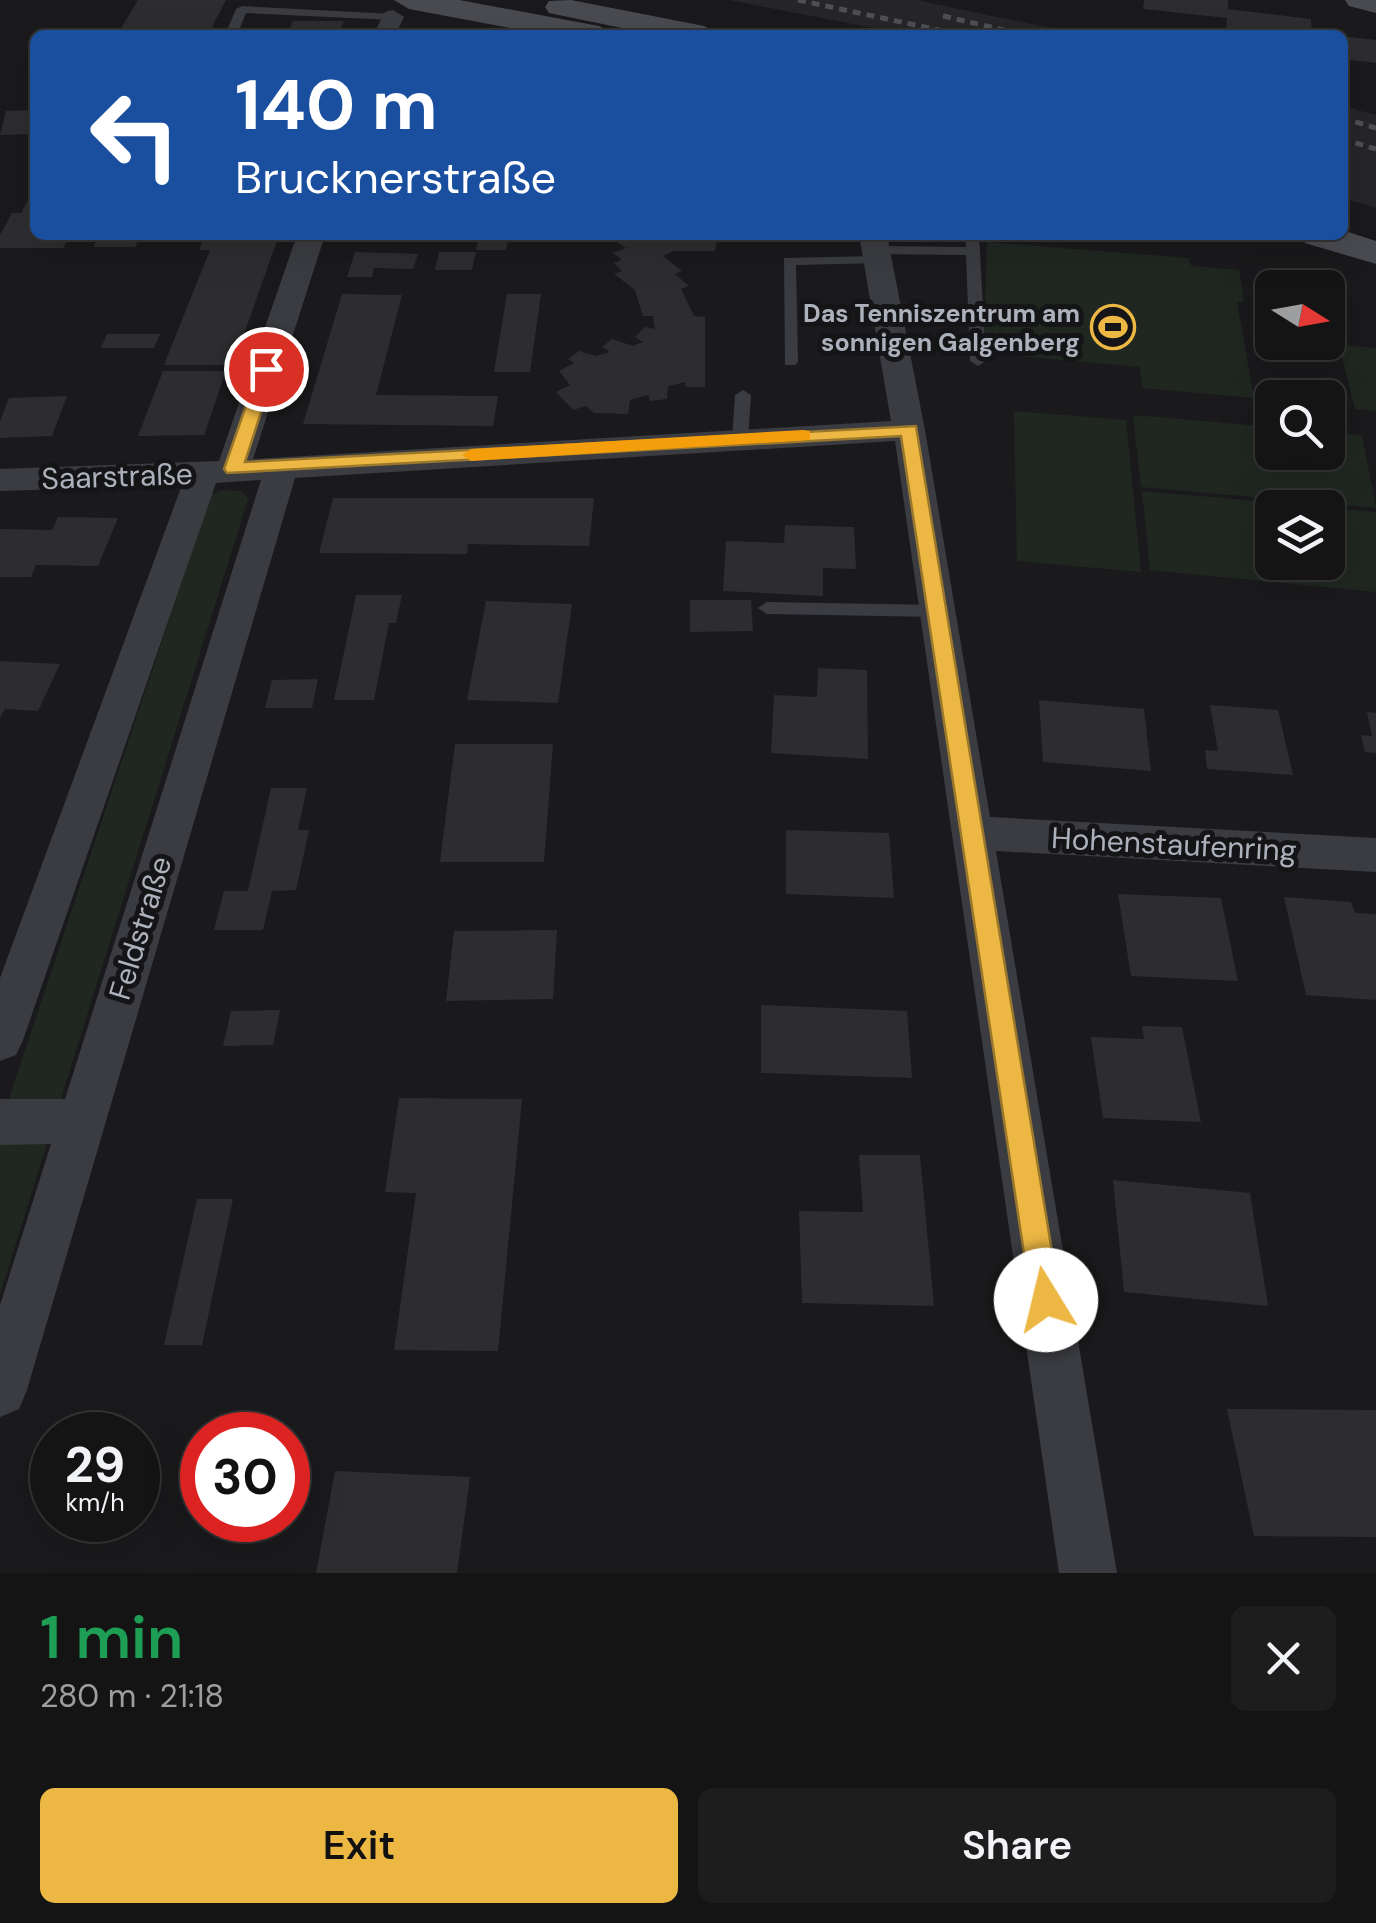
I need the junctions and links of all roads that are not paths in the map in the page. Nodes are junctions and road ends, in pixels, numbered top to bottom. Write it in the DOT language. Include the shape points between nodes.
graph roads {
  1 [pos="517,0"];
  2 [pos="1360,0"];
  3 [pos="550,4"];
  4 [pos="1376,4"];
  5 [pos="395,17"];
  6 [pos="232,30"];
  7 [pos="542,30"];
  8 [pos="679,30"];
  9 [pos="1348,218"];
  10 [pos="1376,226"];
  11 [pos="309,240"];
  12 [pos="1334,240"];
  13 [pos="972,243"];
  14 [pos="875,248"];
  15 [pos="1376,253"];
  16 [pos="790,362"];
  17 [pos="978,362"];
  18 [pos="742,396"];
  19 [pos="910,430"];
  20 [pos="740,439"];
  21 [pos="282,467"];
  22 [pos="218,471"];
  23 [pos="0,480"];
  24 [pos="767,608"];
  25 [pos="938,611"];
  26 [pos="972,833"];
  27 [pos="1376,855"];
  28 [pos="0,1040"];
  29 [pos="80,1121"];
  30 [pos="0,1122"];
  31 [pos="0,1390"];
  32 [pos="1088,1573"];
  1 -- 3 [label="main road"];
  2 -- 4 [label="main road"];
  3 -- 8 [label="main road"];
  5 -- 6 [label="lane" via="242,9"];
  5 -- 7 [label="main road"];
  9 -- 10 [label="main road"];
  11 -- 22 [label="street"];
  12 -- 15 [label="main road"];
  13 -- 14 [label="lane"];
  13 -- 17 [label="lane"];
  14 -- 16 [label="lane" via="790,260"];
  14 -- 19 [label="street"];
  18 -- 20 [label="lane"];
  19 -- 20 [label="street, Saarstraße"];
  19 -- 25 [label="street"];
  20 -- 21 [label="street, Saarstraße"];
  21 -- 22 [label="street, Saarstraße"];
  21 -- 29 [label="street, Feldstraße"];
  22 -- 23 [label="street, Saarstraße"];
  22 -- 28 [label="street"];
  24 -- 25 [label="lane"];
  25 -- 26 [label="street"];
  26 -- 27 [label="street, Hohenstaufenring"];
  26 -- 32 [label="street"];
  29 -- 30 [label="street"];
  29 -- 31 [label="street, Feldstraße"];
}
